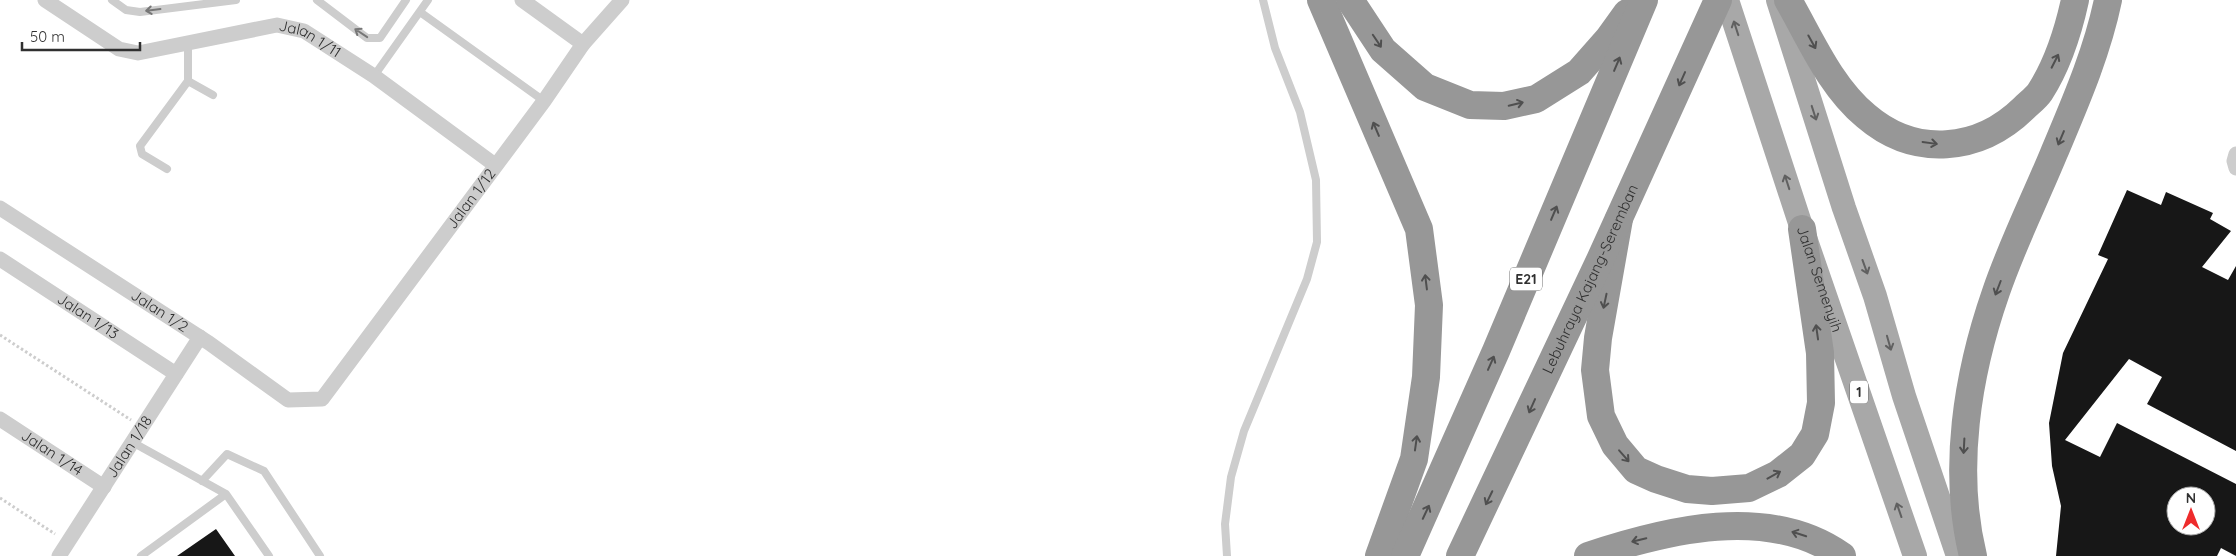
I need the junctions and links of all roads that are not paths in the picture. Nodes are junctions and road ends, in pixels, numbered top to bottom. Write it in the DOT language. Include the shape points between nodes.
graph roads {
  1 [pos="45,0"];
  2 [pos="112,0"];
  3 [pos="236,0"];
  4 [pos="317,0"];
  5 [pos="406,0"];
  6 [pos="428,0"];
  7 [pos="522,0"];
  8 [pos="622,0"];
  9 [pos="1263,0"];
  10 [pos="1321,0"];
  11 [pos="1350,0"];
  12 [pos="1636,0"];
  13 [pos="1644,0"];
  14 [pos="1718,0"];
  15 [pos="1727,0"];
  16 [pos="1778,0"];
  17 [pos="1788,0"];
  18 [pos="2075,0"];
  19 [pos="2108,0"];
  20 [pos="420,12"];
  21 [pos="188,44"];
  22 [pos="583,44"];
  23 [pos="374,76"];
  24 [pos="188,81"];
  25 [pos="213,95"];
  26 [pos="544,100"];
  27 [pos="2236,154"];
  28 [pos="496,165"];
  29 [pos="2236,168"];
  30 [pos="167,169"];
  31 [pos="0,208"];
  32 [pos="1619,219"];
  33 [pos="1802,229"];
  34 [pos="0,259"];
  35 [pos="200,337"];
  36 [pos="176,374"];
  37 [pos="322,399"];
  38 [pos="0,419"];
  39 [pos="132,442"];
  40 [pos="202,481"];
  41 [pos="104,487"];
  42 [pos="226,494"];
  43 [pos="59,556"];
  44 [pos="141,556"];
  45 [pos="269,556"];
  46 [pos="320,556"];
  47 [pos="1227,556"];
  48 [pos="1379,556"];
  49 [pos="1405,556"];
  50 [pos="1460,556"];
  51 [pos="1588,556"];
  52 [pos="1842,556"];
  53 [pos="1915,556"];
  54 [pos="1958,556"];
  55 [pos="1973,556"];
  1 -- 21 [label="street, Jalan 1/11" via="119,49 138,53"];
  3 -- 2 [label="lane, one-way" via="140,12 126,10"];
  5 -- 4 [label="lane, one-way" via="380,38 367,38"];
  6 -- 20 [label="lane"];
  7 -- 22 [label="street"];
  8 -- 22 [label="street, Jalan 1/12"];
  9 -- 47 [label="lane" via="1275,48 1300,112 1316,180 1318,242 1307,279 1244,431 1231,477 1226,524"];
  48 -- 10 [label="highway, one-way" via="1414,459 1426,377 1429,305 1419,229"];
  11 -- 12 [label="highway, one-way" via="1383,50 1425,87 1470,105 1504,106 1536,99 1579,72"];
  49 -- 13 [label="highway, E21, one-way" via="1496,351"];
  14 -- 32 [label="highway, Lebuhraya Kajang-Seremban, one-way"];
  33 -- 15 [label="main road, Jalan Semenyih / 1, one-way"];
  16 -- 54 [label="main road, one-way"];
  17 -- 18 [label="highway, one-way" via="1838,88 1867,117 1896,136 1932,145 1972,141 2009,122 2039,92 2068,36"];
  19 -- 55 [label="highway, one-way" via="2098,44 1996,292 1978,356 1966,417 1963,478"];
  20 -- 23 [label="lane"];
  20 -- 26 [label="lane"];
  21 -- 23 [label="street, Jalan 1/11" via="278,25 304,31"];
  21 -- 24 [label="lane"];
  22 -- 26 [label="street, Jalan 1/12"];
  23 -- 28 [label="street, Jalan 1/11"];
  24 -- 25 [label="lane"];
  24 -- 30 [label="lane" via="140,146 142,154"];
  26 -- 28 [label="street, Jalan 1/12"];
  27 -- 29 [label="street"];
  28 -- 37 [label="street, Jalan 1/12"];
  31 -- 35 [label="street, Jalan 1/2"];
  32 -- 33 [label="highway, one-way" via="1595,370 1601,416 1615,445 1636,470 1686,489 1712,491 1749,488 1778,474 1802,455 1815,434 1821,403 1820,353"];
  32 -- 50 [label="highway, Lebuhraya Kajang-Seremban, one-way"];
  53 -- 33 [label="main road, Jalan Semenyih / 1, one-way"];
  34 -- 36 [label="street, Jalan 1/13"];
  35 -- 36 [label="street, Jalan 1/18"];
  35 -- 37 [label="street, Jalan 1/2" via="288,400"];
  36 -- 39 [label="street, Jalan 1/18"];
  38 -- 41 [label="street, Jalan 1/14"];
  39 -- 40 [label="lane"];
  39 -- 41 [label="street, Jalan 1/18"];
  40 -- 42 [label="lane"];
  40 -- 46 [label="lane" via="227,454 264,471"];
  41 -- 43 [label="street, Jalan 1/18"];
  42 -- 44 [label="lane"];
  42 -- 45 [label="lane"];
  52 -- 51 [label="highway, one-way" via="1827,545 1796,532 1718,527 1692,528 1628,542"];
}
